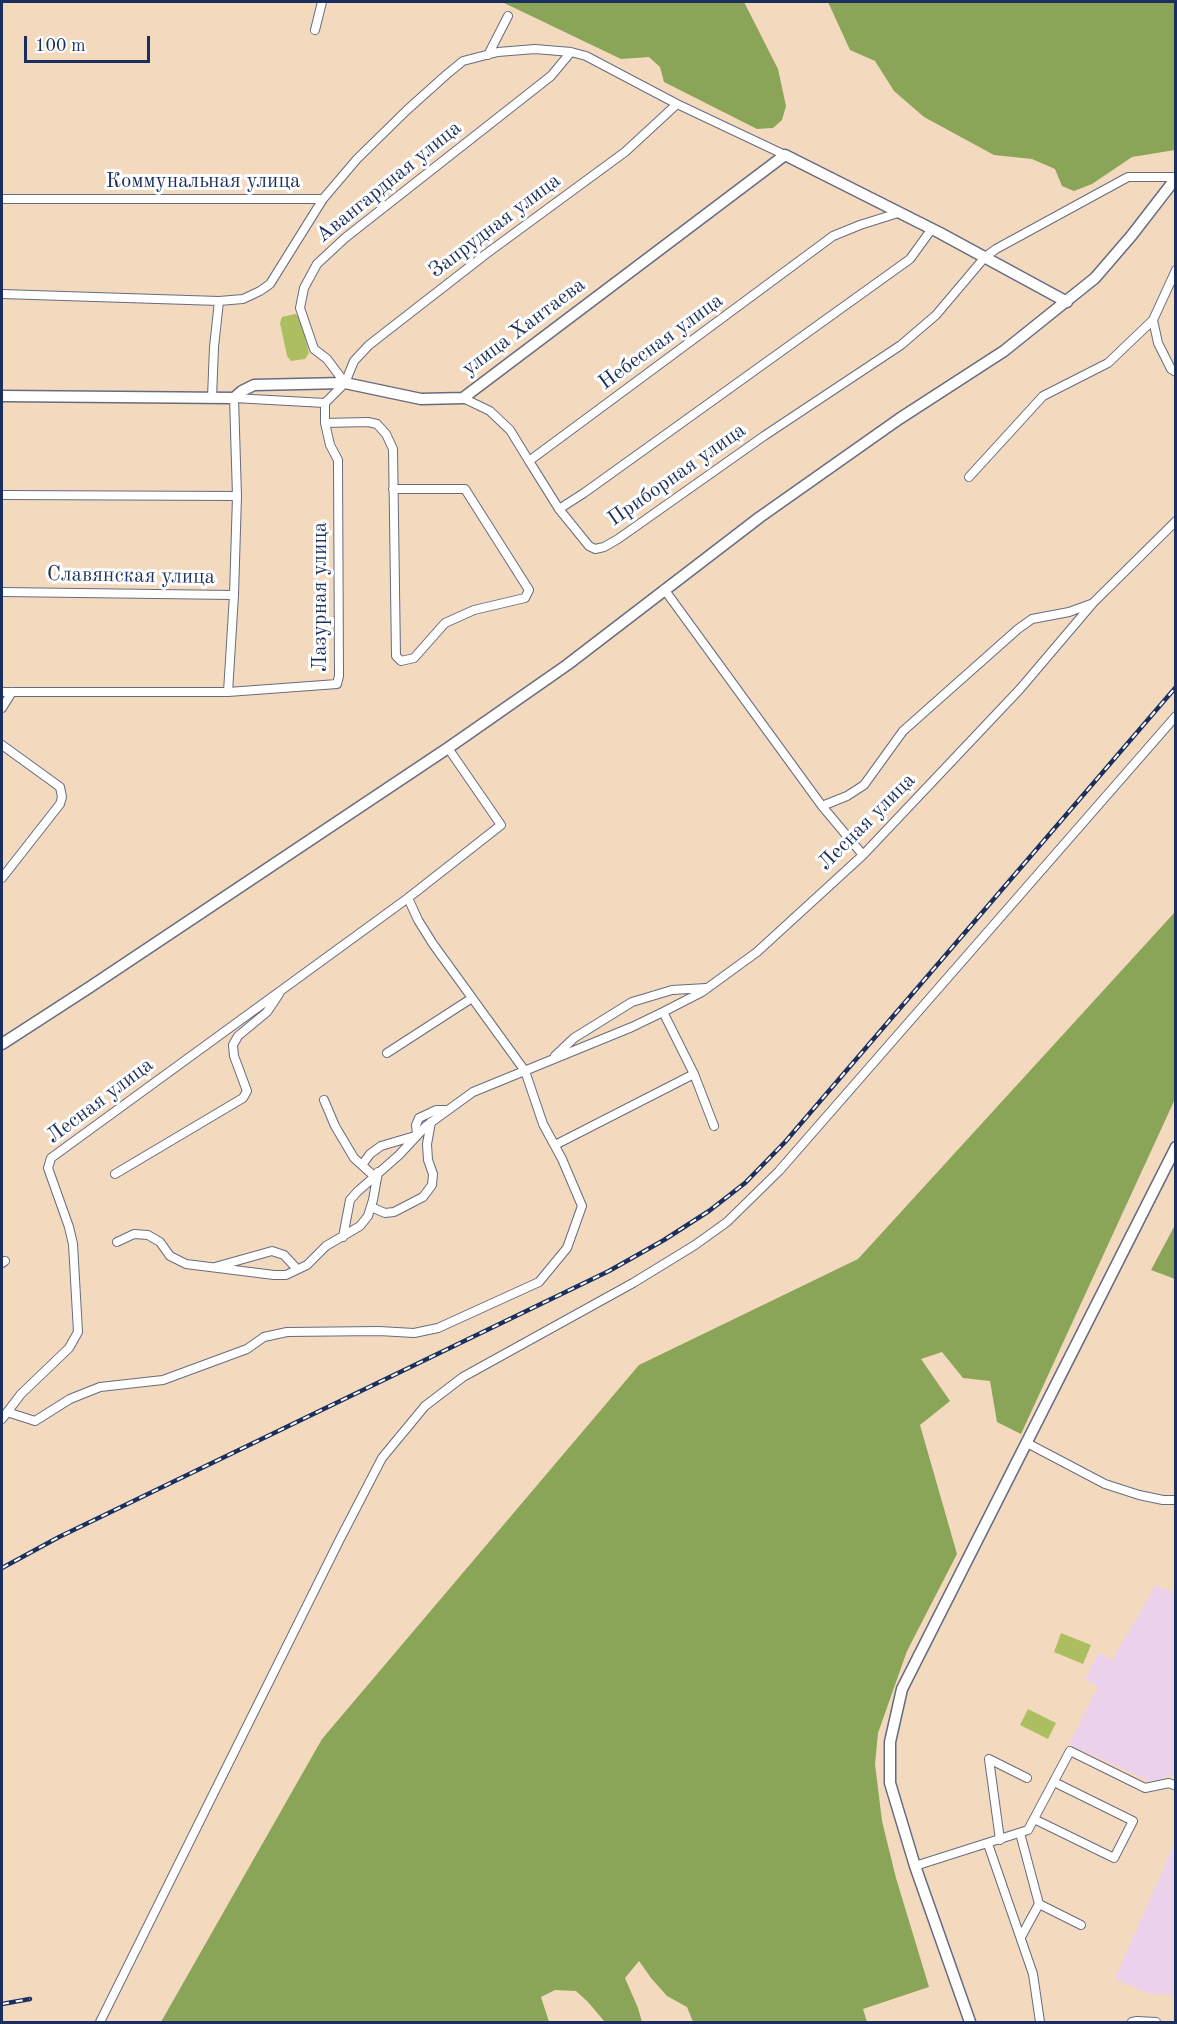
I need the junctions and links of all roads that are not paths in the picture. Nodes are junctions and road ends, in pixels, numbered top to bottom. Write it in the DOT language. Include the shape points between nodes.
graph roads {
  1 [pos="322,2"];
  2 [pos="508,16"];
  3 [pos="315,30"];
  4 [pos="571,52"];
  5 [pos="488,55"];
  6 [pos="677,104"];
  7 [pos="785,155"];
  8 [pos="1176,177"];
  9 [pos="2,199"];
  10 [pos="323,199"];
  11 [pos="898,213"];
  12 [pos="931,230"];
  13 [pos="985,257"];
  14 [pos="1176,270"];
  15 [pos="2,294"];
  16 [pos="219,301"];
  17 [pos="1067,302"];
  18 [pos="1153,320"];
  19 [pos="1176,372"];
  20 [pos="345,383"];
  21 [pos="2,396"];
  22 [pos="213,398"];
  23 [pos="234,398"];
  24 [pos="463,398"];
  25 [pos="325,403"];
  26 [pos="325,423"];
  27 [pos="529,461"];
  28 [pos="969,477"];
  29 [pos="393,489"];
  30 [pos="2,495"];
  31 [pos="237,496"];
  32 [pos="559,509"];
  33 [pos="1176,521"];
  34 [pos="663,589"];
  35 [pos="2,592"];
  36 [pos="234,595"];
  37 [pos="1093,603"];
  38 [pos="2,692"];
  39 [pos="12,692"];
  40 [pos="228,692"];
  41 [pos="2,708"];
  42 [pos="1176,716"];
  43 [pos="2,745"];
  44 [pos="448,748"];
  45 [pos="822,806"];
  46 [pos="863,855"];
  47 [pos="2,878"];
  48 [pos="408,898"];
  49 [pos="282,988"];
  50 [pos="707,988"];
  51 [pos="472,998"];
  52 [pos="663,1012"];
  53 [pos="2,1044"];
  54 [pos="387,1053"];
  55 [pos="549,1061"];
  56 [pos="525,1071"];
  57 [pos="694,1074"];
  58 [pos="324,1100"];
  59 [pos="449,1110"];
  60 [pos="431,1122"];
  61 [pos="714,1126"];
  62 [pos="416,1135"];
  63 [pos="555,1145"];
  64 [pos="1176,1147"];
  65 [pos="362,1165"];
  66 [pos="115,1174"];
  67 [pos="376,1174"];
  68 [pos="371,1207"];
  69 [pos="343,1237"];
  70 [pos="117,1242"];
  71 [pos="214,1267"];
  72 [pos="297,1269"];
  73 [pos="7,1412"];
  74 [pos="2,1419"];
  75 [pos="1027,1443"];
  76 [pos="1176,1500"];
  77 [pos="1028,1778"];
  78 [pos="1053,1782"];
  79 [pos="1176,1786"];
  80 [pos="1034,1819"];
  81 [pos="1020,1833"];
  82 [pos="1000,1840"];
  83 [pos="988,1844"];
  84 [pos="915,1866"];
  85 [pos="1039,1904"];
  86 [pos="1081,1925"];
  87 [pos="1021,1937"];
  88 [pos="100,2022"];
  89 [pos="970,2022"];
  90 [pos="1040,2022"];
  91 [pos="1132,2022"];
  92 [pos="1156,2022"];
  1 -- 3 [label="street"];
  2 -- 5 [label="street"];
  4 -- 5 [label="street" via="535,49"];
  4 -- 6 [label="street" via="586,56"];
  4 -- 20 [label="street, Авангардная улица" via="550,76 317,264 304,288 300,308 314,349"];
  5 -- 10 [label="street" via="463,61 446,75 357,159"];
  6 -- 7 [label="street"];
  6 -- 20 [label="street, Запрудная улица" via="625,152 369,345 354,361"];
  7 -- 11 [label="street"];
  7 -- 24 [label="street, улица Хантаева"];
  8 -- 13 [label="street" via="1128,177"];
  8 -- 17 [label="street" via="1095,279"];
  9 -- 10 [label="street, Коммунальная улица"];
  10 -- 16 [label="street, Коммунальная улица" via="270,284 243,298"];
  11 -- 12 [label="street"];
  11 -- 27 [label="street, Небесная улица" via="833,236"];
  12 -- 13 [label="street"];
  12 -- 32 [label="street, Приборная улица" via="910,259"];
  13 -- 17 [label="street"];
  13 -- 32 [label="street, Приборная улица" via="936,315 901,345 618,539 604,547 589,546"];
  14 -- 18 [label="street"];
  15 -- 16 [label="street, Коммунальная улица"];
  16 -- 22 [label="street"];
  17 -- 34 [label="street" via="1004,351 899,419"];
  18 -- 19 [label="street" via="1158,343"];
  18 -- 28 [label="street" via="1108,363 1043,396"];
  20 -- 23 [label="street, улица Хантаева" via="254,385"];
  20 -- 24 [label="street, улица Хантаева" via="420,399"];
  20 -- 25 [label="street"];
  21 -- 22 [label="street"];
  22 -- 23 [label="street"];
  23 -- 25 [label="street"];
  23 -- 31 [label="street, Славянская улица"];
  24 -- 27 [label="street" via="490,411 510,430"];
  25 -- 26 [label="street, Лазурная улица"];
  26 -- 29 [label="street" via="377,424 393,449"];
  26 -- 40 [label="street, Лазурная улица" via="338,460 337,684"];
  27 -- 32 [label="street"];
  29 -- 29 [label="street" via="396,657 401,661 414,658 445,623 474,610 525,598 529,590 465,489"];
  30 -- 31 [label="street"];
  31 -- 36 [label="street, Славянская улица"];
  33 -- 37 [label="street, Лесная улица"];
  34 -- 44 [label="street" via="567,665"];
  34 -- 45 [label="street"];
  35 -- 36 [label="street, Славянская улица"];
  36 -- 40 [label="street"];
  37 -- 45 [label="street" via="1032,619 1018,629 903,731 864,785"];
  37 -- 46 [label="street, Лесная улица" via="1020,689"];
  38 -- 39 [label="street, Лазурная улица"];
  39 -- 40 [label="street, Лазурная улица"];
  39 -- 41 [label="street"];
  42 -- 88 [label="street" via="779,1171 727,1222 633,1283 464,1377 425,1406 389,1449 339,1541"];
  43 -- 47 [label="street" via="60,788 62,796 60,804"];
  44 -- 48 [label="street, Лесная улица" via="501,825"];
  44 -- 53 [label="street"];
  45 -- 46 [label="street"];
  46 -- 50 [label="street, Лесная улица" via="757,952"];
  48 -- 49 [label="street, Лесная улица"];
  48 -- 51 [label="street" via="433,944"];
  49 -- 66 [label="street" via="267,1012 233,1045 247,1091 243,1098"];
  49 -- 73 [label="street, Лесная улица" via="51,1158 48,1168 73,1244 78,1332 69,1348"];
  50 -- 52 [label="street, Лесная улица"];
  50 -- 55 [label="street" via="672,990 632,1002 574,1038"];
  51 -- 54 [label="street"];
  51 -- 56 [label="street"];
  52 -- 55 [label="street, Лесная улица"];
  52 -- 57 [label="street"];
  55 -- 56 [label="street, Лесная улица"];
  56 -- 59 [label="street, Лесная улица" via="473,1092"];
  56 -- 63 [label="street" via="543,1124"];
  57 -- 61 [label="street"];
  57 -- 63 [label="street"];
  58 -- 65 [label="street" via="335,1126"];
  59 -- 60 [label="street, Лесная улица"];
  59 -- 62 [label="street" via="436,1110 419,1118"];
  60 -- 62 [label="street, Лесная улица"];
  60 -- 68 [label="street" via="427,1144 432,1185 423,1197 394,1212"];
  62 -- 65 [label="street" via="381,1146"];
  62 -- 67 [label="street, Лесная улица"];
  63 -- 73 [label="street" via="582,1206 567,1248 539,1282 438,1328 414,1333 287,1332 264,1337 247,1349 164,1380 100,1387 70,1399 35,1421"];
  64 -- 75 [label="street"];
  65 -- 67 [label="street"];
  67 -- 68 [label="street"];
  67 -- 69 [label="street, Лесная улица" via="350,1200"];
  68 -- 69 [label="street" via="360,1226"];
  69 -- 72 [label="street"];
  70 -- 71 [label="street" via="134,1234 148,1235 160,1242 170,1256 186,1264"];
  71 -- 72 [label="street" via="273,1275 286,1275"];
  71 -- 72 [label="street" via="272,1251 284,1255"];
  73 -- 74 [label="street, Лесная улица"];
  75 -- 76 [label="street" via="1105,1484 1139,1495"];
  75 -- 84 [label="street" via="902,1689 890,1742 890,1783"];
  77 -- 82 [label="street" via="989,1759"];
  78 -- 79 [label="street" via="1070,1751 1145,1788 1169,1783"];
  78 -- 80 [label="street"];
  78 -- 80 [label="street" via="1133,1821 1114,1858"];
  80 -- 81 [label="street" via="1028,1830"];
  81 -- 82 [label="street"];
  81 -- 85 [label="street"];
  82 -- 83 [label="street"];
  83 -- 84 [label="street"];
  83 -- 87 [label="street"];
  84 -- 89 [label="street"];
  85 -- 86 [label="street"];
  85 -- 87 [label="street"];
  87 -- 90 [label="street" via="1033,1974"];
  91 -- 92 [label="street"];
}
